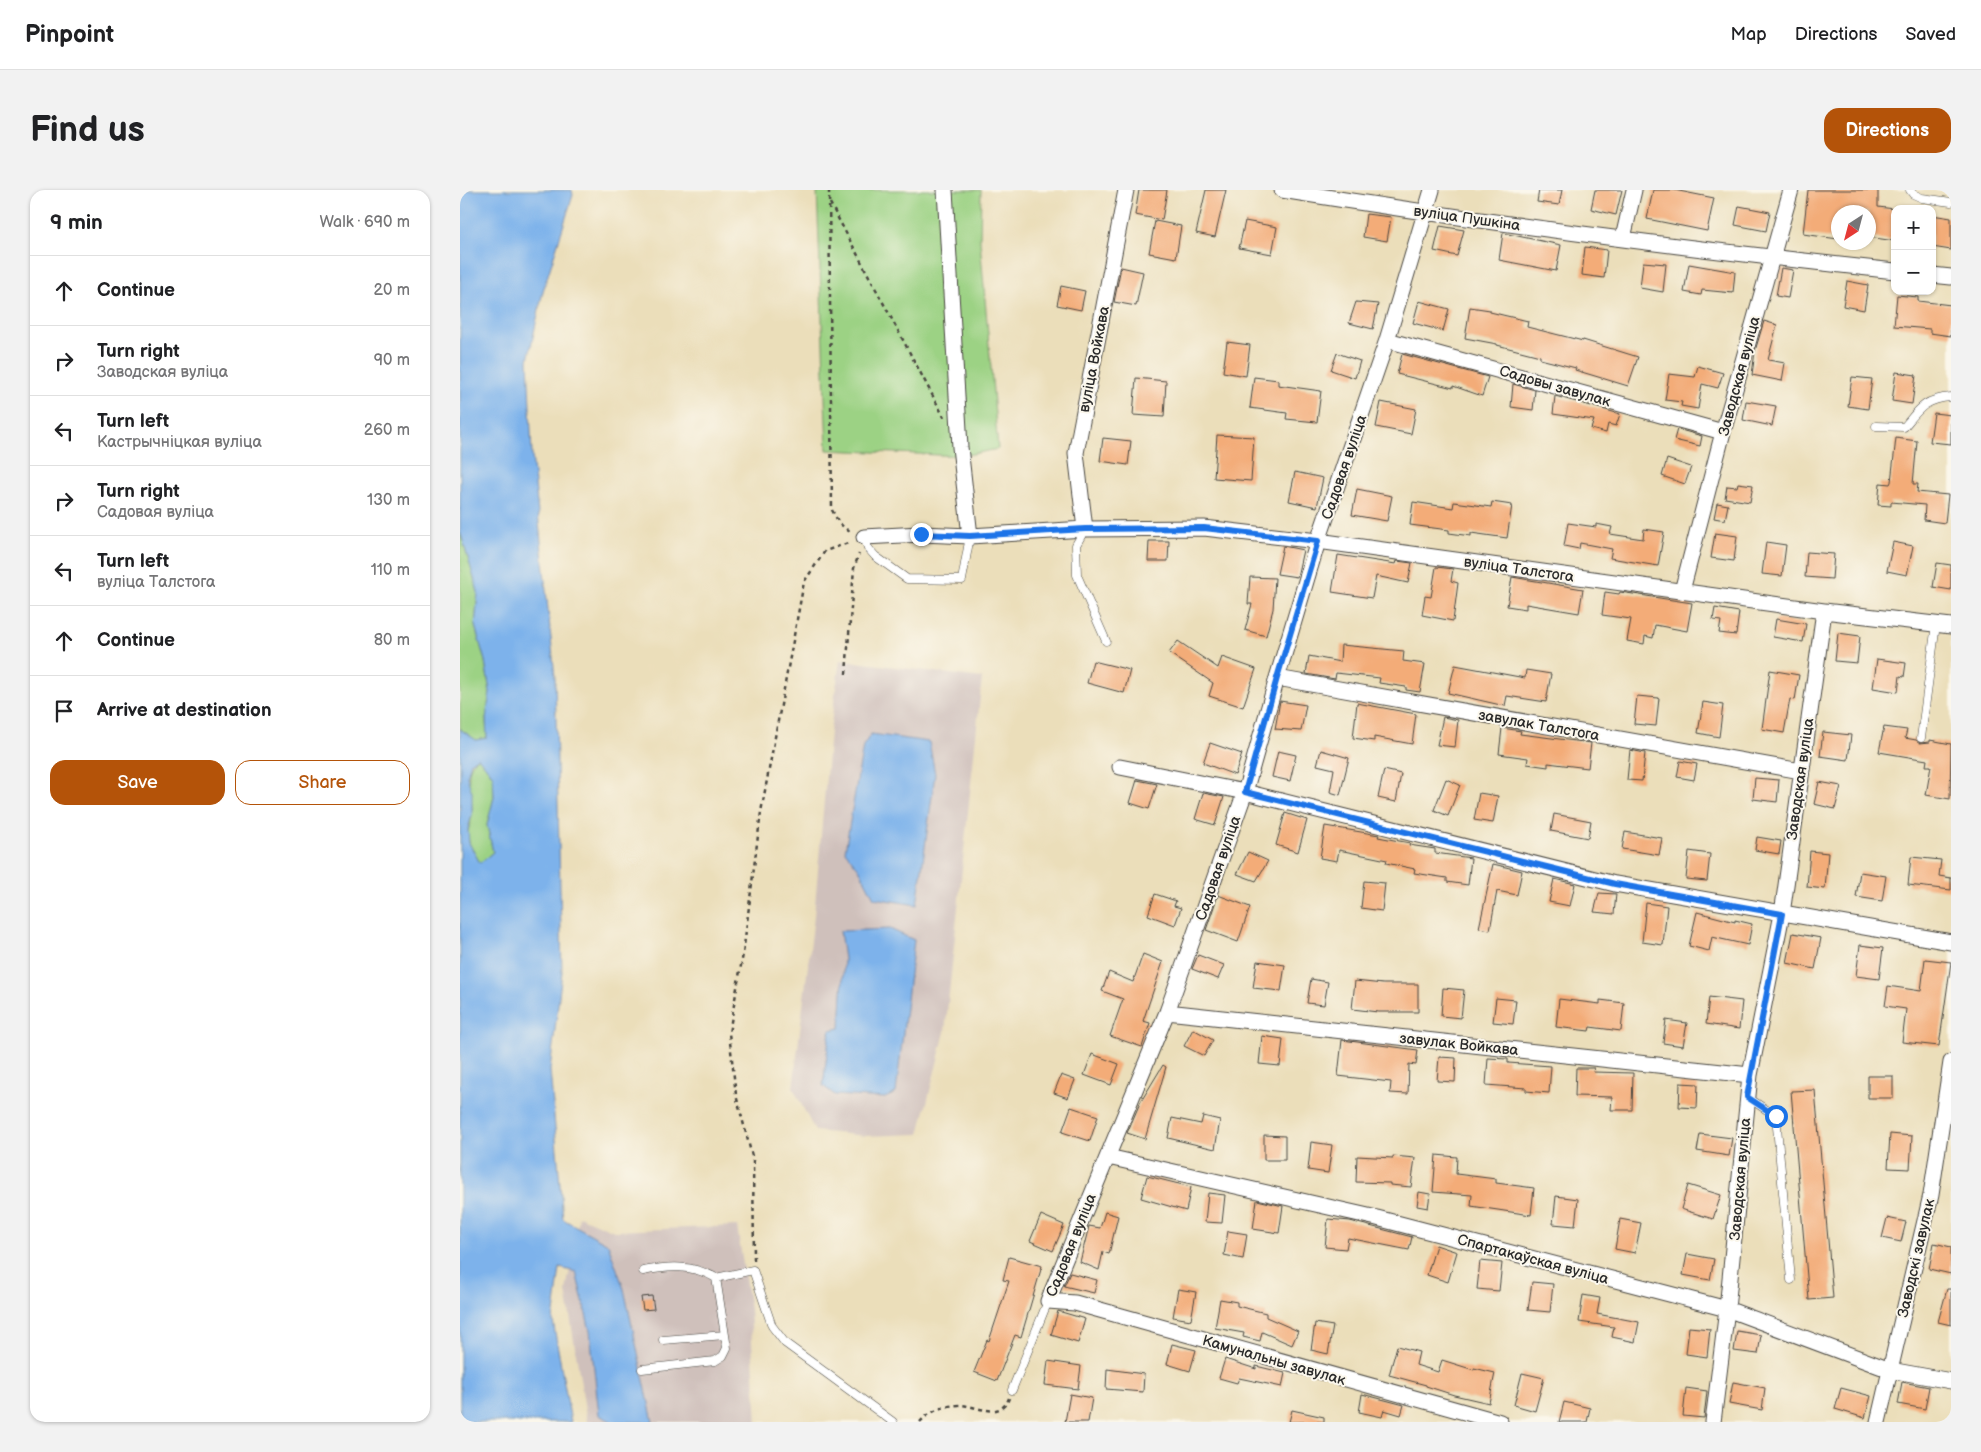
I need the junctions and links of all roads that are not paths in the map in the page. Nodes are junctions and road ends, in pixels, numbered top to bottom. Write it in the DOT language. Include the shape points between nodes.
graph roads {
  1 [pos="945,190"];
  2 [pos="1126,190"];
  3 [pos="1282,190"];
  4 [pos="1432,190"];
  5 [pos="1634,190"];
  6 [pos="1791,190"];
  7 [pos="1910,190"];
  8 [pos="1951,202"];
  9 [pos="1425,213"];
  10 [pos="1623,238"];
  11 [pos="1771,258"];
  12 [pos="1891,271"];
  13 [pos="1936,275"];
  14 [pos="1951,277"];
  15 [pos="1388,340"];
  16 [pos="1951,397"];
  17 [pos="1876,426"];
  18 [pos="1723,432"];
  19 [pos="1085,529"];
  20 [pos="970,536"];
  21 [pos="1318,541"];
  22 [pos="866,542"];
  23 [pos="1682,591"];
  24 [pos="1824,611"];
  25 [pos="1944,625"];
  26 [pos="1106,641"];
  27 [pos="1277,678"];
  28 [pos="1921,738"];
  29 [pos="1120,767"];
  30 [pos="1801,771"];
  31 [pos="1245,792"];
  32 [pos="1782,914"];
  33 [pos="1951,942"];
  34 [pos="1167,1012"];
  35 [pos="1951,1062"];
  36 [pos="1750,1075"];
  37 [pos="1747,1097"];
  38 [pos="1108,1157"];
  39 [pos="643,1271"];
  40 [pos="716,1278"];
  41 [pos="1792,1280"];
  42 [pos="1048,1301"];
  43 [pos="1727,1310"];
  44 [pos="724,1335"];
  45 [pos="663,1340"];
  46 [pos="642,1369"];
  47 [pos="1890,1370"];
  48 [pos="1951,1382"];
  49 [pos="1012,1390"];
  50 [pos="893,1422"];
  51 [pos="1500,1422"];
  52 [pos="1713,1422"];
  53 [pos="1878,1422"];
  1 -- 20 [label="street" via="960,447"];
  2 -- 19 [label="street, вуліца Войкава" via="1076,453"];
  3 -- 9 [label="street, вуліца Пушкіна"];
  4 -- 9 [label="street, Садовая вуліца"];
  5 -- 10 [label="street"];
  6 -- 11 [label="street, Заводская вуліца"];
  7 -- 8 [label="lane" via="1922,198"];
  9 -- 10 [label="street, вуліца Пушкіна"];
  9 -- 15 [label="street, Садовая вуліца"];
  10 -- 11 [label="street, вуліца Пушкіна"];
  11 -- 12 [label="street, вуліца Пушкіна"];
  11 -- 18 [label="street, Заводская вуліца"];
  13 -- 14 [label="street"];
  15 -- 18 [label="street, Садовы завулак"];
  15 -- 21 [label="street, Садовая вуліца"];
  16 -- 17 [label="lane" via="1936,398 1923,405 1904,427"];
  18 -- 23 [label="street, Заводская вуліца"];
  19 -- 20 [label="street, вуліца Талстога"];
  19 -- 21 [label="street, вуліца Талстога" via="1204,528"];
  19 -- 26 [label="lane" via="1076,545 1077,575"];
  20 -- 22 [label="street, вуліца Талстога" via="921,534"];
  20 -- 22 [label="lane" via="962,580 907,579 875,556"];
  21 -- 23 [label="street, вуліца Талстога"];
  21 -- 27 [label="street, Садовая вуліца"];
  23 -- 24 [label="street, вуліца Талстога"];
  24 -- 25 [label="street, вуліца Талстога"];
  24 -- 30 [label="street, Заводская вуліца"];
  25 -- 28 [label="lane"];
  27 -- 30 [label="street, завулак Талстога"];
  27 -- 31 [label="street, Садовая вуліца"];
  29 -- 31 [label="street"];
  30 -- 32 [label="street, Заводская вуліца"];
  31 -- 32 [label="street" via="1615,884"];
  31 -- 34 [label="street, Садовая вуліца"];
  32 -- 33 [label="street"];
  32 -- 36 [label="street, Заводская вуліца"];
  34 -- 36 [label="street, завулак Войкава"];
  34 -- 38 [label="street, Садовая вуліца"];
  35 -- 47 [label="street, Заводскі завулак" via="1931,1195"];
  36 -- 37 [label="street, Заводская вуліца"];
  37 -- 41 [label="lane" via="1776,1116"];
  37 -- 43 [label="street, Заводская вуліца"];
  38 -- 42 [label="street, Садовая вуліца"];
  38 -- 43 [label="street, Спартакаўская вуліца" via="1377,1218"];
  39 -- 40 [label="lane" via="669,1266 691,1268"];
  40 -- 44 [label="lane"];
  40 -- 50 [label="lane" via="753,1270 772,1326 784,1343"];
  42 -- 49 [label="lane, Садовая вуліца"];
  42 -- 51 [label="street, Камунальны завулак" via="1074,1303"];
  43 -- 47 [label="street, Спартакаўская вуліца"];
  43 -- 52 [label="street, Заводская вуліца"];
  44 -- 45 [label="lane"];
  44 -- 46 [label="lane" via="726,1348 723,1356 715,1361"];
  47 -- 48 [label="street, Спартакаўская вуліца"];
  47 -- 53 [label="street, Заводскі завулак"];
}
